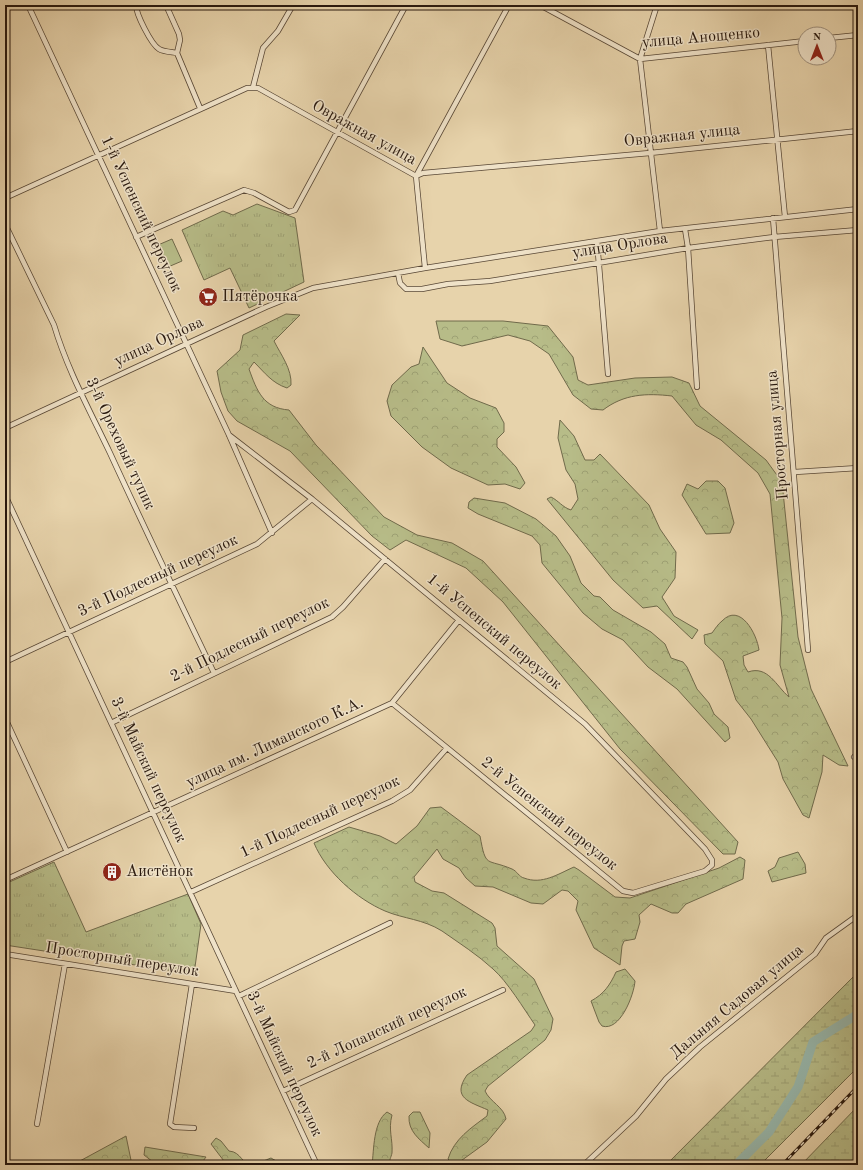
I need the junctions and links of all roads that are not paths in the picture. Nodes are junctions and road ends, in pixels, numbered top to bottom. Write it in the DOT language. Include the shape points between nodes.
graph roads {
  1 [pos="28,5"];
  2 [pos="136,5"];
  3 [pos="166,5"];
  4 [pos="293,5"];
  5 [pos="406,5"];
  6 [pos="509,5"];
  7 [pos="540,5"];
  8 [pos="657,5"];
  9 [pos="858,35"];
  10 [pos="837,37"];
  11 [pos="797,42"];
  12 [pos="768,45"];
  13 [pos="177,53"];
  14 [pos="640,59"];
  15 [pos="253,88"];
  16 [pos="200,108"];
  17 [pos="858,131"];
  18 [pos="337,133"];
  19 [pos="777,139"];
  20 [pos="650,153"];
  21 [pos="99,155"];
  22 [pos="416,176"];
  23 [pos="5,198"];
  24 [pos="858,209"];
  25 [pos="786,217"];
  26 [pos="773,218"];
  27 [pos="5,224"];
  28 [pos="685,229"];
  29 [pos="858,230"];
  30 [pos="660,231"];
  31 [pos="136,237"];
  32 [pos="774,238"];
  33 [pos="596,241"];
  34 [pos="688,248"];
  35 [pos="599,262"];
  36 [pos="425,268"];
  37 [pos="398,273"];
  38 [pos="186,343"];
  39 [pos="608,374"];
  40 [pos="697,387"];
  41 [pos="82,392"];
  42 [pos="5,428"];
  43 [pos="229,435"];
  44 [pos="858,468"];
  45 [pos="795,472"];
  46 [pos="5,495"];
  47 [pos="312,499"];
  48 [pos="272,533"];
  49 [pos="384,559"];
  50 [pos="170,584"];
  51 [pos="460,620"];
  52 [pos="69,631"];
  53 [pos="808,650"];
  54 [pos="5,662"];
  55 [pos="214,673"];
  56 [pos="392,703"];
  57 [pos="5,718"];
  58 [pos="111,723"];
  59 [pos="447,748"];
  60 [pos="153,813"];
  61 [pos="67,852"];
  62 [pos="706,871"];
  63 [pos="5,880"];
  64 [pos="191,892"];
  65 [pos="858,915"];
  66 [pos="390,923"];
  67 [pos="5,954"];
  68 [pos="65,964"];
  69 [pos="192,984"];
  70 [pos="503,990"];
  71 [pos="236,991"];
  72 [pos="239,996"];
  73 [pos="283,1091"];
  74 [pos="37,1124"];
  75 [pos="194,1128"];
  76 [pos="317,1165"];
  77 [pos="584,1165"];
  1 -- 21 [label="street, 1-й Успенский переулок"];
  2 -- 13 [label="street" via="156,46 164,51"];
  3 -- 13 [label="street" via="179,34"];
  4 -- 15 [label="street" via="278,31 263,48"];
  5 -- 18 [label="street"];
  6 -- 22 [label="street"];
  7 -- 14 [label="street, улица Анощенко"];
  8 -- 14 [label="street"];
  9 -- 10 [label="street"];
  11 -- 12 [label="street, улица Анощенко"];
  12 -- 14 [label="street, улица Анощенко"];
  12 -- 19 [label="street"];
  13 -- 16 [label="street"];
  14 -- 20 [label="street"];
  15 -- 16 [label="street" via="247,88"];
  15 -- 18 [label="street, Овражная улица" via="258,88"];
  16 -- 21 [label="street"];
  17 -- 19 [label="street, Овражная улица"];
  18 -- 22 [label="street, Овражная улица"];
  18 -- 31 [label="street" via="295,210 289,212 244,190"];
  19 -- 20 [label="street, Овражная улица"];
  19 -- 25 [label="street"];
  20 -- 22 [label="street, Овражная улица" via="422,173"];
  20 -- 30 [label="street"];
  21 -- 23 [label="street"];
  21 -- 31 [label="street, 1-й Успенский переулок"];
  22 -- 36 [label="street"];
  24 -- 25 [label="street, улица Орлова"];
  25 -- 26 [label="street, улица Орлова"];
  26 -- 28 [label="street, улица Орлова"];
  26 -- 32 [label="street, Просторная улица"];
  27 -- 41 [label="street, 3-й Ореховый тупик" via="54,325 58,340"];
  28 -- 30 [label="street, улица Орлова"];
  28 -- 34 [label="street"];
  29 -- 32 [label="street, улица Орлова"];
  30 -- 33 [label="street, улица Орлова"];
  31 -- 38 [label="street, 1-й Успенский переулок"];
  32 -- 34 [label="street, улица Орлова"];
  32 -- 45 [label="street, Просторная улица"];
  33 -- 35 [label="street"];
  33 -- 36 [label="street, улица Орлова"];
  34 -- 35 [label="street, улица Орлова"];
  34 -- 40 [label="street"];
  35 -- 37 [label="street, улица Орлова" via="490,281 422,289 406,289 400,283"];
  35 -- 39 [label="street"];
  36 -- 37 [label="street, улица Орлова"];
  37 -- 38 [label="street, улица Орлова" via="313,288"];
  38 -- 41 [label="street, улица Орлова"];
  38 -- 43 [label="street, 1-й Успенский переулок"];
  41 -- 42 [label="street, улица Орлова"];
  41 -- 50 [label="street, 3-й Ореховый тупик"];
  43 -- 47 [label="street, 1-й Успенский переулок"];
  43 -- 48 [label="street, 1-й Успенский переулок"];
  44 -- 45 [label="street"];
  45 -- 53 [label="street, Просторная улица"];
  46 -- 52 [label="street, 3-й Майский переулок"];
  47 -- 48 [label="street, 3-й Подлесный переулок"];
  47 -- 49 [label="street, 1-й Успенский переулок"];
  48 -- 50 [label="street, 3-й Подлесный переулок" via="257,544"];
  49 -- 51 [label="street, 1-й Успенский переулок"];
  49 -- 55 [label="street, 2-й Подлесный переулок" via="332,617"];
  50 -- 52 [label="street, 3-й Подлесный переулок"];
  50 -- 55 [label="street, 3-й Ореховый тупик"];
  51 -- 56 [label="street, улица им. Лиманского К.А."];
  51 -- 62 [label="street, 1-й Успенский переулок" via="585,724 705,849 712,860 712,865"];
  52 -- 54 [label="street, 3-й Подлесный переулок"];
  52 -- 58 [label="street, 3-й Майский переулок"];
  55 -- 58 [label="street, 2-й Подлесный переулок"];
  56 -- 59 [label="street, 2-й Успенский переулок"];
  56 -- 60 [label="street, улица им. Лиманского К.А."];
  57 -- 61 [label="street"];
  58 -- 60 [label="street, 3-й Майский переулок"];
  59 -- 62 [label="street, 2-й Успенский переулок" via="623,891 633,893"];
  59 -- 64 [label="street, 1-й Подлесный переулок" via="410,790 392,801"];
  60 -- 61 [label="street, улица им. Лиманского К.А."];
  60 -- 64 [label="street, 3-й Майский переулок"];
  61 -- 63 [label="street, улица им. Лиманского К.А."];
  64 -- 71 [label="street, 3-й Майский переулок"];
  65 -- 77 [label="street, Дальняя Садовая улица" via="826,938 815,954 700,1046 666,1079 636,1116"];
  66 -- 72 [label="street"];
  67 -- 68 [label="street, Просторный переулок"];
  68 -- 69 [label="street, Просторный переулок"];
  68 -- 74 [label="street"];
  69 -- 71 [label="street, Просторный переулок"];
  69 -- 75 [label="street" via="170,1124 174,1127"];
  70 -- 73 [label="street, 2-й Лопанский переулок"];
  71 -- 72 [label="street, 3-й Майский переулок"];
  72 -- 73 [label="street, 3-й Майский переулок"];
  73 -- 76 [label="street, 3-й Майский переулок"];
}
